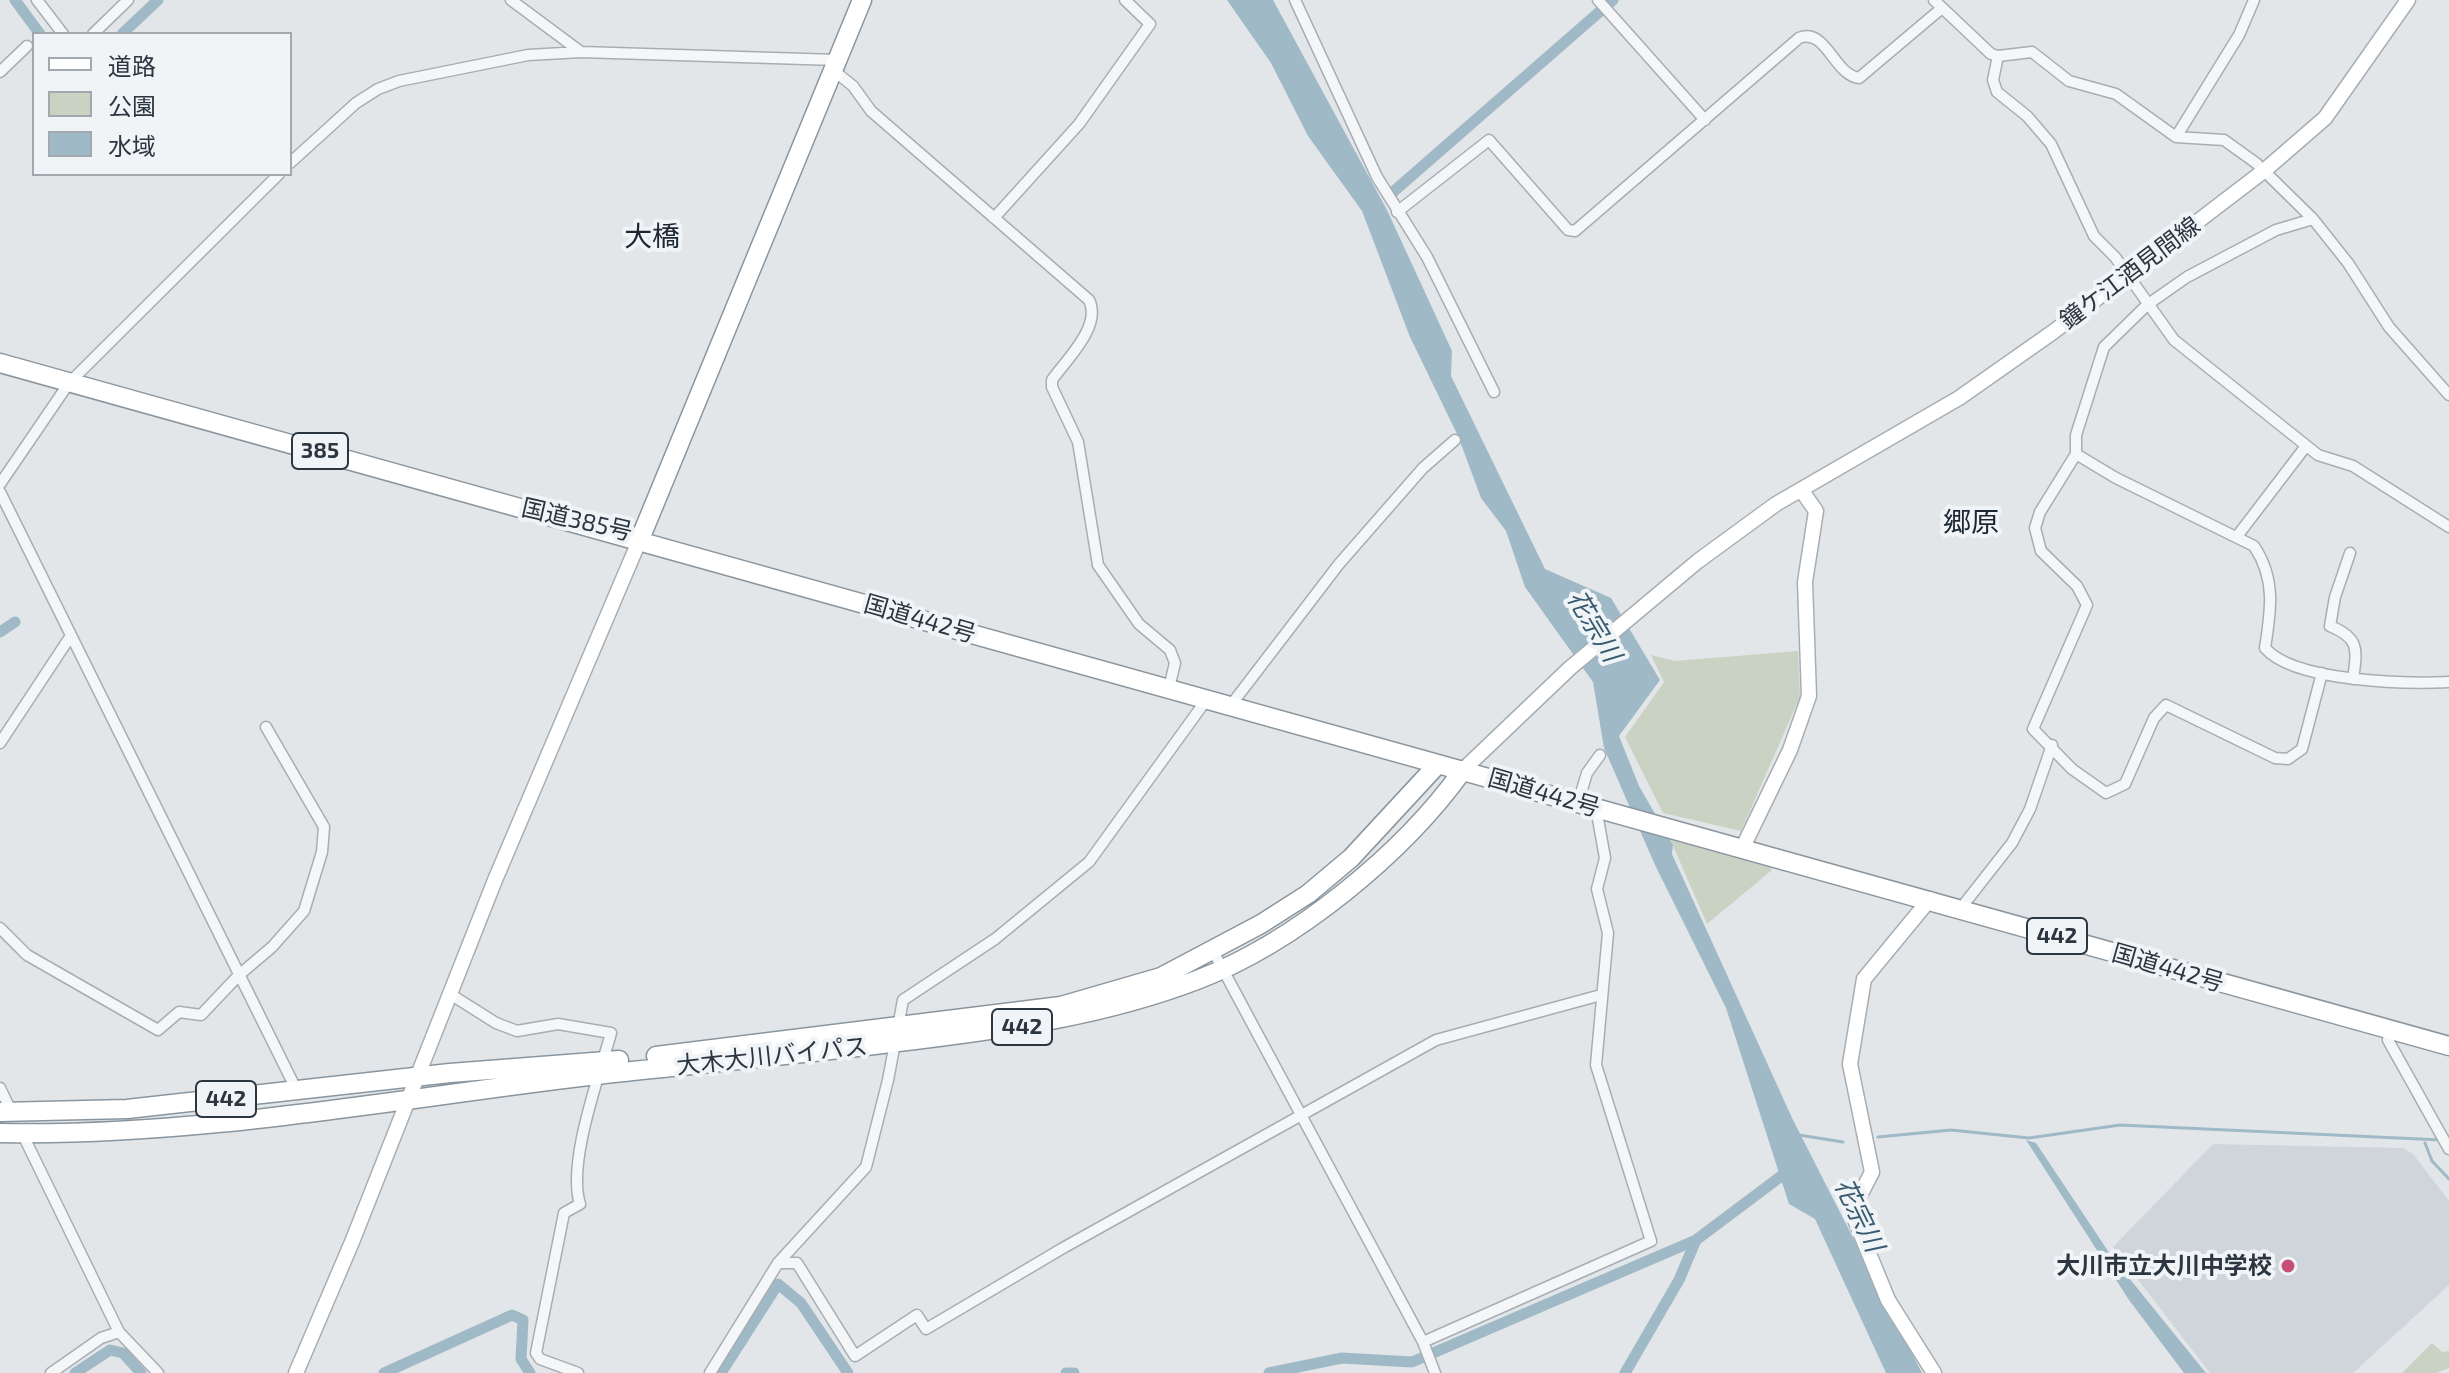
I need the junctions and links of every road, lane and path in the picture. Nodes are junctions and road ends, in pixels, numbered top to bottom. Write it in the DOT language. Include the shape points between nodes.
graph roads {
  1 [pos="37,0"];
  2 [pos="128,0"];
  3 [pos="511,0"];
  4 [pos="862,0"];
  5 [pos="1125,0"];
  6 [pos="1295,0"];
  7 [pos="2254,0"];
  8 [pos="2408,0"];
  9 [pos="1602,4"];
  10 [pos="1938,4"];
  11 [pos="61,32"];
  12 [pos="95,32"];
  13 [pos="27,46"];
  14 [pos="581,52"];
  15 [pos="1998,56"];
  16 [pos="835,65"];
  17 [pos="0,72"];
  18 [pos="1705,120"];
  19 [pos="2176,137"];
  20 [pos="292,161"];
  21 [pos="2265,170"];
  22 [pos="277,176"];
  23 [pos="1397,212"];
  24 [pos="994,218"];
  25 [pos="2313,219"];
  26 [pos="2128,275"];
  27 [pos="2147,305"];
  28 [pos="0,363"];
  29 [pos="69,383"];
  30 [pos="1494,392"];
  31 [pos="2449,395"];
  32 [pos="1455,440"];
  33 [pos="2306,446"];
  34 [pos="2076,454"];
  35 [pos="0,484"];
  36 [pos="1802,491"];
  37 [pos="0,492"];
  38 [pos="2449,527"];
  39 [pos="2238,535"];
  40 [pos="640,539"];
  41 [pos="2350,553"];
  42 [pos="70,637"];
  43 [pos="2322,673"];
  44 [pos="2353,679"];
  45 [pos="2449,682"];
  46 [pos="1169,688"];
  47 [pos="1207,699"];
  48 [pos="1231,705"];
  49 [pos="266,727"];
  50 [pos="0,743"];
  51 [pos="2052,745"];
  52 [pos="1600,755"];
  53 [pos="1438,764"];
  54 [pos="1474,773"];
  55 [pos="1587,805"];
  56 [pos="1743,847"];
  57 [pos="1930,899"];
  58 [pos="1961,908"];
  59 [pos="0,928"];
  60 [pos="1213,951"];
  61 [pos="1223,969"];
  62 [pos="239,975"];
  63 [pos="450,994"];
  64 [pos="1601,995"];
  65 [pos="2390,1030"];
  66 [pos="894,1034"];
  67 [pos="2449,1046"];
  68 [pos="601,1068"];
  69 [pos="415,1078"];
  70 [pos="500,1079"];
  71 [pos="0,1088"];
  72 [pos="297,1091"];
  73 [pos="405,1100"];
  74 [pos="5,1112"];
  75 [pos="1303,1114"];
  76 [pos="0,1133"];
  77 [pos="22,1133"];
  78 [pos="2449,1149"];
  79 [pos="778,1263"];
  80 [pos="119,1332"];
  81 [pos="1424,1346"];
  82 [pos="51,1373"];
  83 [pos="158,1373"];
  84 [pos="296,1373"];
  85 [pos="578,1373"];
  86 [pos="710,1373"];
  87 [pos="1435,1373"];
  88 [pos="1934,1373"];
  1 -- 11 [label="street"];
  2 -- 12 [label="street"];
  3 -- 14 [label="street"];
  4 -- 16 [label="highway, 国道385号"];
  5 -- 24 [label="street" via="1150,24 1079,124"];
  6 -- 23 [label="street"];
  7 -- 19 [label="street" via="2239,35"];
  8 -- 21 [label="main road, 鐘ケ江酒見間線" via="2325,118"];
  9 -- 18 [label="street"];
  10 -- 15 [label="street"];
  10 -- 18 [label="street" via="1859,78 1846,73 1815,38 1799,38"];
  13 -- 17 [label="street"];
  14 -- 16 [label="street"];
  14 -- 20 [label="street" via="528,55 399,81 356,103"];
  15 -- 19 [label="street" via="2032,52 2069,81 2116,94"];
  15 -- 26 [label="street" via="1993,80 1997,92 2051,144 2086,222"];
  16 -- 24 [label="street" via="871,111"];
  16 -- 40 [label="highway, 国道385号"];
  18 -- 23 [label="street" via="1575,231 1568,230 1489,140"];
  19 -- 21 [label="street" via="2224,140"];
  21 -- 25 [label="street"];
  21 -- 26 [label="main road, 鐘ケ江酒見間線"];
  22 -- 29 [label="street"];
  23 -- 30 [label="street" via="1427,257"];
  24 -- 46 [label="street" via="1093,309 1089,327 1052,387 1078,442 1098,565 1139,624 1170,650 1175,663"];
  25 -- 27 [label="street" via="2276,230 2213,261"];
  25 -- 31 [label="street" via="2389,327"];
  26 -- 27 [label="street"];
  26 -- 36 [label="main road, 鐘ケ江酒見間線" via="1959,398"];
  27 -- 33 [label="street" via="2186,352"];
  27 -- 34 [label="street" via="2104,347 2076,435"];
  28 -- 29 [label="highway, 国道385号 / 385"];
  29 -- 35 [label="street"];
  29 -- 40 [label="highway, 国道385号 / 385"];
  32 -- 48 [label="street" via="1423,468 1339,564"];
  33 -- 38 [label="street" via="2379,480"];
  33 -- 39 [label="street"];
  34 -- 39 [label="street"];
  34 -- 51 [label="street" via="2035,528 2041,551 2077,586 2087,605 2036,716 2033,729"];
  36 -- 54 [label="main road, 鐘ケ江酒見間線" via="1776,504 1631,615 1570,668"];
  36 -- 56 [label="main road" via="1816,511 1805,582 1809,696 1790,750"];
  37 -- 42 [label="street"];
  39 -- 43 [label="street" via="2254,546 2269,576 2265,648 2271,655"];
  40 -- 46 [label="highway, 国道442号 / 442"];
  40 -- 63 [label="main road"];
  41 -- 44 [label="street" via="2330,626 2350,636 2355,645"];
  42 -- 50 [label="street"];
  42 -- 62 [label="street"];
  43 -- 44 [label="street"];
  43 -- 51 [label="street" via="2302,749 2288,759 2275,758 2166,705 2154,718 2125,784 2106,793 2072,769"];
  44 -- 45 [label="street"];
  46 -- 47 [label="highway, 国道442号 / 442"];
  47 -- 48 [label="highway, 国道442号 / 442"];
  47 -- 66 [label="street" via="1089,862 995,939 903,1000"];
  48 -- 53 [label="highway, 国道442号 / 442"];
  49 -- 62 [label="street" via="324,827 324,836 304,911"];
  51 -- 58 [label="street" via="2012,843"];
  52 -- 55 [label="street" via="1587,773"];
  53 -- 54 [label="highway, 国道442号 / 442"];
  53 -- 60 [label="highway, 大木大川バイパス / 442" via="1351,858 1308,894"];
  54 -- 55 [label="highway, 国道442号 / 442"];
  54 -- 61 [label="highway, 大木大川バイパス / 442" via="1365,876"];
  55 -- 56 [label="highway, 国道442号 / 442"];
  55 -- 64 [label="street" via="1605,858 1597,889 1608,933"];
  56 -- 57 [label="highway, 国道442号 / 442"];
  57 -- 58 [label="highway, 国道442号 / 442"];
  57 -- 88 [label="main road" via="1864,979 1850,1064 1872,1172 1854,1217 1888,1300"];
  58 -- 65 [label="highway, 国道442号 / 442"];
  59 -- 62 [label="street" via="27,955 158,1030 179,1012 201,1015"];
  60 -- 61 [label="street"];
  60 -- 66 [label="highway, 大木大川バイパス / 442" via="1161,977 1061,1006"];
  61 -- 66 [label="highway, 大木大川バイパス / 442" via="1102,1011 1017,1027"];
  61 -- 75 [label="street"];
  62 -- 72 [label="street"];
  63 -- 68 [label="street" via="517,1031 558,1024 611,1033"];
  63 -- 69 [label="main road"];
  64 -- 75 [label="street" via="1436,1040"];
  64 -- 81 [label="street" via="1596,1065 1651,1241"];
  65 -- 67 [label="highway, 国道442号 / 442"];
  65 -- 78 [label="street" via="2388,1040"];
  66 -- 68 [label="highway, 大木大川バイパス / 442"];
  66 -- 79 [label="street" via="866,1167"];
  68 -- 70 [label="highway, 大木大川バイパス / 442"];
  68 -- 85 [label="street" via="575,1176 580,1204 564,1213 536,1353"];
  69 -- 70 [label="highway, 大木大川バイパス / 442" via="450,1073"];
  69 -- 72 [label="highway, 大木大川バイパス / 442"];
  69 -- 73 [label="main road"];
  70 -- 73 [label="highway, 大木大川バイパス / 442"];
  71 -- 74 [label="street"];
  72 -- 74 [label="highway, 大木大川バイパス / 442" via="127,1109"];
  73 -- 77 [label="highway, 大木大川バイパス / 442" via="174,1126"];
  73 -- 84 [label="main road"];
  74 -- 77 [label="street"];
  75 -- 79 [label="street" via="926,1329 917,1315 855,1356 807,1275 797,1263"];
  75 -- 81 [label="street"];
  76 -- 77 [label="highway, 大木大川バイパス / 442"];
  77 -- 80 [label="street"];
  79 -- 86 [label="street"];
  80 -- 82 [label="street" via="101,1338"];
  80 -- 83 [label="street"];
  81 -- 87 [label="street"];
}
